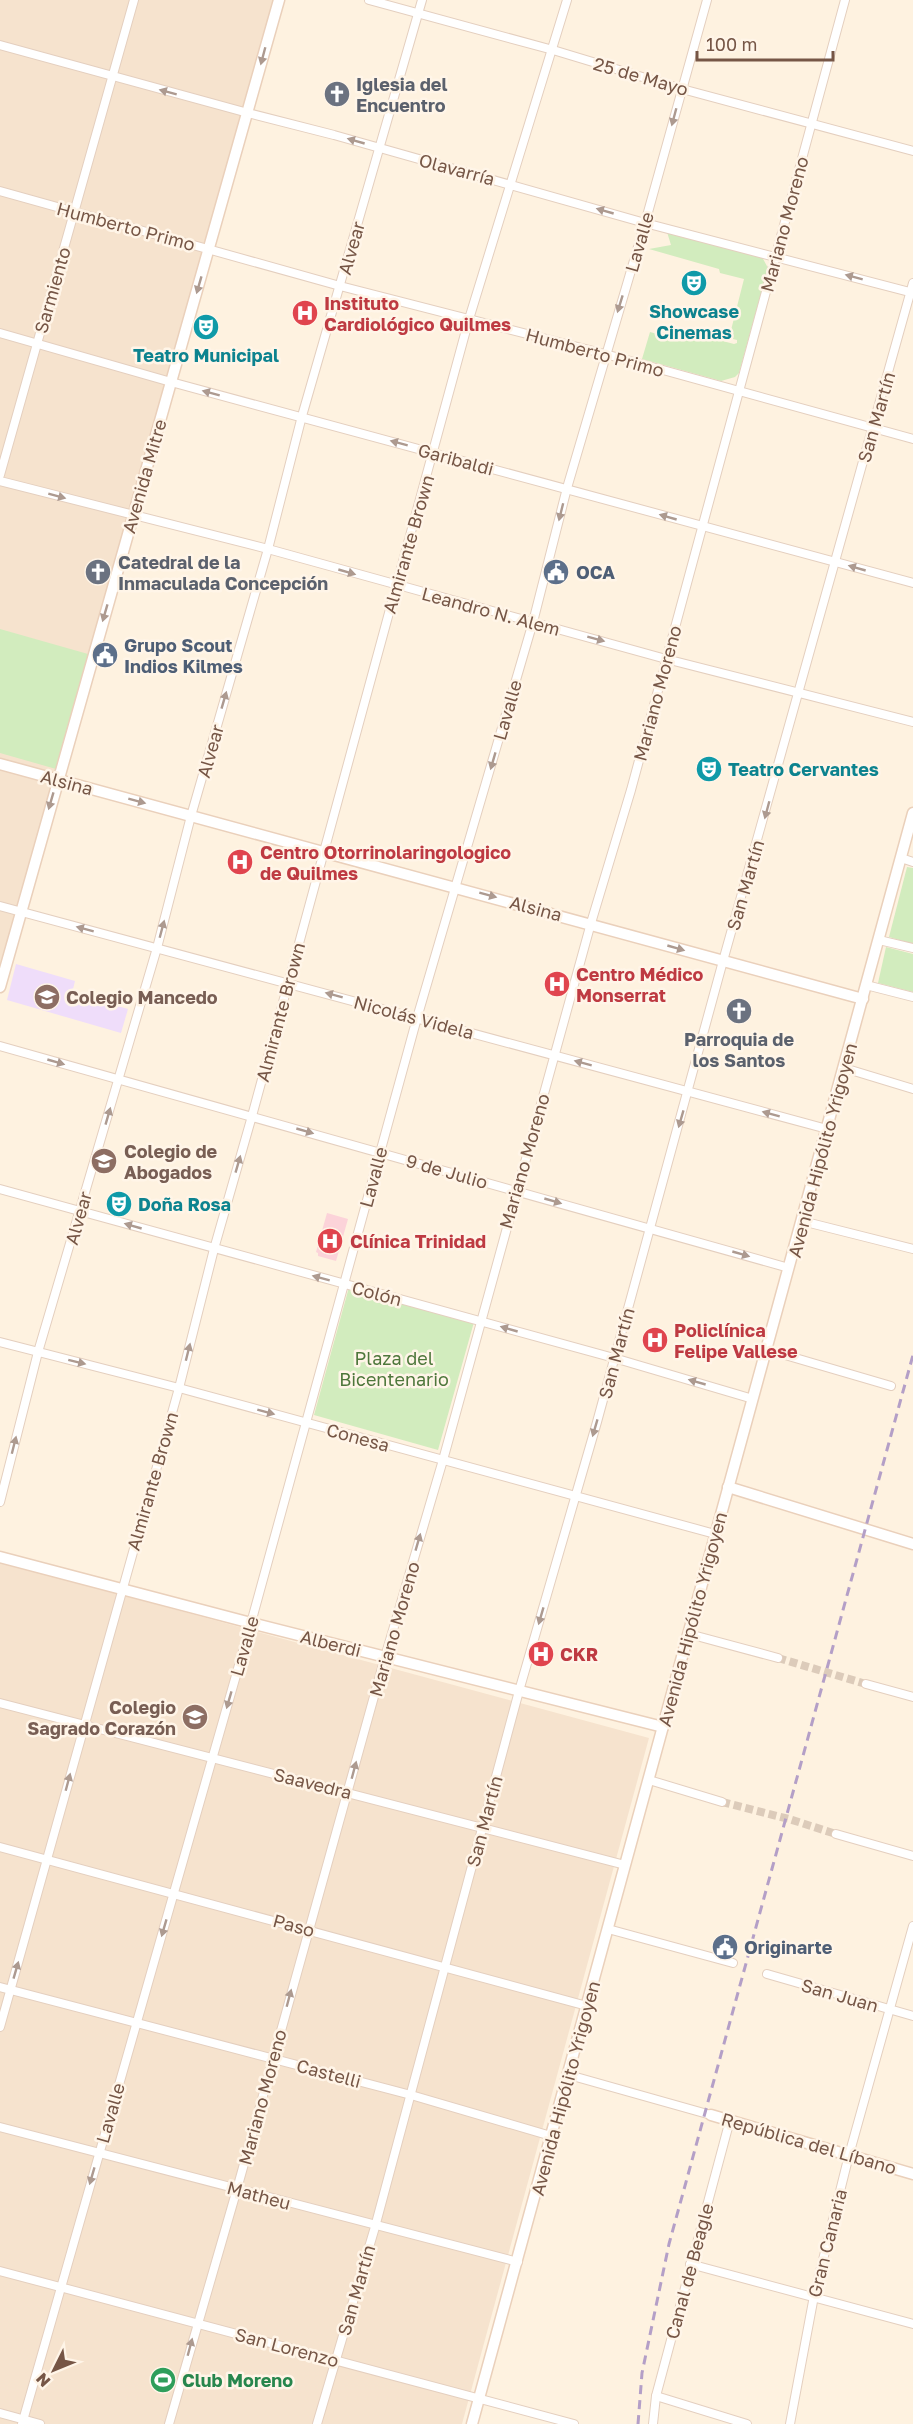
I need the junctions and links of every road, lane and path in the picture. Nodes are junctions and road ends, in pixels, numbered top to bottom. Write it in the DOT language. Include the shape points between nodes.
graph roads {
  1 [pos="134,0"];
  2 [pos="279,0"];
  3 [pos="369,0"];
  4 [pos="422,0"];
  5 [pos="567,0"];
  6 [pos="707,0"];
  7 [pos="845,0"];
  8 [pos="418,14"];
  9 [pos="0,45"];
  10 [pos="553,50"];
  11 [pos="113,77"];
  12 [pos="682,89"];
  13 [pos="248,113"];
  14 [pos="812,123"];
  15 [pos="380,148"];
  16 [pos="913,151"];
  17 [pos="511,184"];
  18 [pos="0,191"];
  19 [pos="75,212"];
  20 [pos="645,222"];
  21 [pos="209,249"];
  22 [pos="776,256"];
  23 [pos="913,283"];
  24 [pos="340,286"];
  25 [pos="912,293"];
  26 [pos="469,319"];
  27 [pos="0,333"];
  28 [pos="36,344"];
  29 [pos="605,354"];
  30 [pos="171,382"];
  31 [pos="740,392"];
  32 [pos="302,416"];
  33 [pos="872,428"];
  34 [pos="913,439"];
  35 [pos="433,453"];
  36 [pos="0,475"];
  37 [pos="0,481"];
  38 [pos="567,488"];
  39 [pos="133,516"];
  40 [pos="703,526"];
  41 [pos="268,549"];
  42 [pos="836,562"];
  43 [pos="913,583"];
  44 [pos="395,586"];
  45 [pos="532,622"];
  46 [pos="666,658"];
  47 [pos="798,692"];
  48 [pos="913,722"];
  49 [pos="0,764"];
  50 [pos="57,779"];
  51 [pos="913,813"];
  52 [pos="191,816"];
  53 [pos="324,851"];
  54 [pos="902,858"];
  55 [pos="913,862"];
  56 [pos="455,886"];
  57 [pos="0,906"];
  58 [pos="20,911"];
  59 [pos="591,923"];
  60 [pos="879,939"];
  61 [pos="157,948"];
  62 [pos="913,948"];
  63 [pos="723,961"];
  64 [pos="288,983"];
  65 [pos="866,985"];
  66 [pos="0,987"];
  67 [pos="913,997"];
  68 [pos="863,999"];
  69 [pos="417,1018"];
  70 [pos="0,1046"];
  71 [pos="554,1055"];
  72 [pos="844,1068"];
  73 [pos="118,1079"];
  74 [pos="913,1089"];
  75 [pos="688,1092"];
  76 [pos="252,1116"];
  77 [pos="827,1130"];
  78 [pos="380,1152"];
  79 [pos="0,1189"];
  80 [pos="516,1190"];
  81 [pos="80,1211"];
  82 [pos="802,1221"];
  83 [pos="650,1228"];
  84 [pos="214,1249"];
  85 [pos="913,1249"];
  86 [pos="789,1268"];
  87 [pos="344,1285"];
  88 [pos="480,1321"];
  89 [pos="0,1342"];
  90 [pos="768,1350"];
  91 [pos="38,1352"];
  92 [pos="614,1358"];
  93 [pos="891,1386"];
  94 [pos="179,1388"];
  95 [pos="753,1399"];
  96 [pos="306,1423"];
  97 [pos="443,1460"];
  98 [pos="728,1487"];
  99 [pos="576,1496"];
  100 [pos="0,1502"];
  101 [pos="715,1534"];
  102 [pos="913,1544"];
  103 [pos="0,1557"];
  104 [pos="121,1590"];
  105 [pos="251,1623"];
  106 [pos="689,1634"];
  107 [pos="385,1657"];
  108 [pos="778,1658"];
  109 [pos="866,1684"];
  110 [pos="519,1691"];
  111 [pos="913,1697"];
  112 [pos="0,1703"];
  113 [pos="83,1725"];
  114 [pos="663,1727"];
  115 [pos="212,1758"];
  116 [pos="648,1780"];
  117 [pos="348,1792"];
  118 [pos="722,1802"];
  119 [pos="483,1828"];
  120 [pos="836,1834"];
  121 [pos="0,1847"];
  122 [pos="913,1857"];
  123 [pos="47,1860"];
  124 [pos="626,1864"];
  125 [pos="174,1893"];
  126 [pos="913,1926"];
  127 [pos="308,1929"];
  128 [pos="608,1929"];
  129 [pos="732,1963"];
  130 [pos="444,1967"];
  131 [pos="767,1974"];
  132 [pos="0,1987"];
  133 [pos="10,1990"];
  134 [pos="587,2006"];
  135 [pos="889,2009"];
  136 [pos="913,2016"];
  137 [pos="136,2024"];
  138 [pos="0,2027"];
  139 [pos="272,2057"];
  140 [pos="569,2075"];
  141 [pos="411,2095"];
  142 [pos="708,2114"];
  143 [pos="729,2120"];
  144 [pos="0,2127"];
  145 [pos="551,2136"];
  146 [pos="98,2154"];
  147 [pos="849,2155"];
  148 [pos="913,2174"];
  149 [pos="237,2189"];
  150 [pos="375,2227"];
  151 [pos="518,2262"];
  152 [pos="690,2264"];
  153 [pos="0,2271"];
  154 [pos="61,2287"];
  155 [pos="814,2296"];
  156 [pos="197,2323"];
  157 [pos="913,2324"];
  158 [pos="336,2359"];
  159 [pos="656,2396"];
  160 [pos="479,2398"];
  161 [pos="0,2414"];
  162 [pos="23,2422"];
  163 [pos="40,2424"];
  164 [pos="169,2424"];
  165 [pos="317,2424"];
  166 [pos="472,2424"];
  167 [pos="574,2424"];
  168 [pos="653,2424"];
  169 [pos="747,2424"];
  170 [pos="790,2424"];
  1 -- 11 [label="street, Sarmiento"];
  2 -- 13 [label="main road, Avenida Mitre, one-way"];
  3 -- 8 [label="street, 25 de Mayo"];
  4 -- 8 [label="street, Alvear"];
  5 -- 10 [label="street, Almirante Brown"];
  6 -- 12 [label="street, Lavalle"];
  7 -- 14 [label="street, Mariano Moreno"];
  8 -- 10 [label="street, 25 de Mayo"];
  8 -- 15 [label="street, Alvear"];
  9 -- 11 [label="street, Olavarría"];
  10 -- 12 [label="street, 25 de Mayo"];
  10 -- 17 [label="street, Almirante Brown"];
  13 -- 11 [label="street, Olavarría, one-way"];
  11 -- 19 [label="street, Sarmiento"];
  12 -- 14 [label="street, 25 de Mayo"];
  12 -- 20 [label="street, Lavalle, one-way"];
  15 -- 13 [label="street, Olavarría, one-way"];
  13 -- 21 [label="main road, Avenida Mitre"];
  14 -- 16 [label="street, 25 de Mayo"];
  14 -- 22 [label="street, Mariano Moreno"];
  15 -- 17 [label="street, Olavarría"];
  15 -- 24 [label="street, Alvear"];
  20 -- 17 [label="street, Olavarría, one-way"];
  17 -- 26 [label="street, Almirante Brown"];
  18 -- 19 [label="street, Humberto Primo"];
  19 -- 21 [label="street, Humberto Primo"];
  19 -- 28 [label="street, Sarmiento"];
  20 -- 22 [label="street, Olavarría"];
  20 -- 29 [label="street, Lavalle, one-way"];
  21 -- 24 [label="street, Humberto Primo"];
  21 -- 30 [label="main road, Avenida Mitre, one-way"];
  25 -- 22 [label="street, Olavarría, one-way"];
  22 -- 31 [label="street, Mariano Moreno"];
  23 -- 25 [label="street, San Martín"];
  24 -- 26 [label="street, Humberto Primo"];
  24 -- 32 [label="street, Alvear"];
  25 -- 33 [label="street, San Martín"];
  26 -- 29 [label="street, Humberto Primo"];
  26 -- 35 [label="street, Almirante Brown"];
  27 -- 28 [label="street, Garibaldi"];
  28 -- 30 [label="street, Garibaldi"];
  28 -- 36 [label="street, Sarmiento"];
  29 -- 31 [label="street, Humberto Primo"];
  29 -- 38 [label="street, Lavalle"];
  32 -- 30 [label="street, Garibaldi, one-way"];
  30 -- 39 [label="main road, Avenida Mitre"];
  31 -- 33 [label="street, Humberto Primo"];
  31 -- 40 [label="street, Mariano Moreno"];
  35 -- 32 [label="street, Garibaldi, one-way"];
  32 -- 41 [label="street, Alvear"];
  33 -- 34 [label="street, Humberto Primo"];
  33 -- 42 [label="street, San Martín"];
  35 -- 38 [label="street, Garibaldi"];
  35 -- 44 [label="street, Almirante Brown"];
  37 -- 39 [label="street, Leandro N. Alem, one-way"];
  40 -- 38 [label="street, Garibaldi, one-way"];
  38 -- 45 [label="street, Lavalle, one-way"];
  39 -- 41 [label="street, Leandro N. Alem"];
  39 -- 50 [label="main road, Avenida Mitre, one-way"];
  40 -- 42 [label="street, Garibaldi"];
  40 -- 46 [label="street, Mariano Moreno"];
  41 -- 44 [label="street, Leandro N. Alem, one-way"];
  52 -- 41 [label="street, Alvear, one-way"];
  43 -- 42 [label="street, Garibaldi, one-way"];
  42 -- 47 [label="street, San Martín"];
  44 -- 45 [label="street, Leandro N. Alem"];
  44 -- 53 [label="street, Almirante Brown"];
  45 -- 46 [label="street, Leandro N. Alem, one-way"];
  45 -- 56 [label="street, Lavalle, one-way"];
  46 -- 47 [label="street, Leandro N. Alem"];
  46 -- 59 [label="street, Mariano Moreno"];
  47 -- 48 [label="street, Leandro N. Alem"];
  47 -- 63 [label="street, San Martín, one-way"];
  49 -- 50 [label="main road, Alsina"];
  50 -- 52 [label="main road, Alsina, one-way"];
  50 -- 58 [label="main road, Avenida Mitre, one-way"];
  51 -- 54 [label="main road, Avenida Hipólito Yrigoyen"];
  52 -- 53 [label="main road, Alsina"];
  61 -- 52 [label="street, Alvear, one-way"];
  53 -- 56 [label="main road, Alsina"];
  53 -- 64 [label="street, Almirante Brown"];
  54 -- 55 [label="street"];
  54 -- 60 [label="main road, Avenida Hipólito Yrigoyen"];
  56 -- 59 [label="main road, Alsina, one-way"];
  56 -- 69 [label="street, Lavalle"];
  57 -- 58 [label="street, Nicolás Videla"];
  61 -- 58 [label="street, Nicolás Videla, one-way"];
  58 -- 66 [label="main road, Avenida Mitre"];
  59 -- 63 [label="main road, Alsina, one-way"];
  59 -- 71 [label="street, Mariano Moreno"];
  60 -- 62 [label="street"];
  60 -- 65 [label="main road, Avenida Hipólito Yrigoyen"];
  61 -- 64 [label="street, Nicolás Videla"];
  61 -- 73 [label="street, Alvear"];
  63 -- 68 [label="main road, Alsina"];
  63 -- 75 [label="street, San Martín"];
  69 -- 64 [label="street, Nicolás Videla, one-way"];
  64 -- 76 [label="street, Almirante Brown"];
  65 -- 67 [label="street"];
  65 -- 68 [label="main road, Avenida Hipólito Yrigoyen"];
  68 -- 72 [label="main road, Avenida Hipólito Yrigoyen"];
  69 -- 71 [label="street, Nicolás Videla"];
  69 -- 78 [label="street, Lavalle"];
  70 -- 73 [label="street, 9 de Julio, one-way"];
  75 -- 71 [label="street, Nicolás Videla, one-way"];
  71 -- 80 [label="street, Mariano Moreno"];
  72 -- 74 [label="street"];
  72 -- 77 [label="main road, Avenida Hipólito Yrigoyen"];
  73 -- 76 [label="street, 9 de Julio"];
  81 -- 73 [label="street, Alvear, one-way"];
  77 -- 75 [label="street, Nicolás Videla, one-way"];
  75 -- 83 [label="street, San Martín, one-way"];
  76 -- 78 [label="street, 9 de Julio, one-way"];
  84 -- 76 [label="street, Almirante Brown, one-way"];
  77 -- 82 [label="main road, Avenida Hipólito Yrigoyen"];
  78 -- 80 [label="street, 9 de Julio"];
  78 -- 87 [label="street, Lavalle"];
  79 -- 81 [label="street, Colón"];
  80 -- 83 [label="street, 9 de Julio, one-way"];
  80 -- 88 [label="street, Mariano Moreno"];
  84 -- 81 [label="street, Colón, one-way"];
  81 -- 91 [label="street, Alvear"];
  82 -- 85 [label="street"];
  82 -- 86 [label="main road, Avenida Hipólito Yrigoyen"];
  83 -- 86 [label="street, 9 de Julio, one-way"];
  83 -- 92 [label="street, San Martín"];
  87 -- 84 [label="street, Colón, one-way"];
  94 -- 84 [label="street, Almirante Brown, one-way"];
  86 -- 90 [label="main road, Avenida Hipólito Yrigoyen"];
  87 -- 88 [label="street, Colón"];
  87 -- 96 [label="street, Lavalle"];
  92 -- 88 [label="street, Colón, one-way"];
  88 -- 97 [label="street, Mariano Moreno"];
  89 -- 91 [label="street, Conesa"];
  90 -- 93 [label="street"];
  90 -- 95 [label="main road, Avenida Hipólito Yrigoyen"];
  91 -- 94 [label="street, Conesa, one-way"];
  100 -- 91 [label="street, Alvear, one-way"];
  95 -- 92 [label="street, Colón, one-way"];
  92 -- 99 [label="street, San Martín, one-way"];
  94 -- 96 [label="street, Conesa, one-way"];
  94 -- 104 [label="street, Almirante Brown"];
  95 -- 98 [label="main road, Avenida Hipólito Yrigoyen"];
  96 -- 97 [label="street, Conesa"];
  96 -- 105 [label="street, Lavalle"];
  97 -- 99 [label="street, Conesa"];
  107 -- 97 [label="street, Mariano Moreno, one-way"];
  98 -- 101 [label="main road, Avenida Hipólito Yrigoyen"];
  98 -- 102 [label="main road"];
  99 -- 101 [label="street, Conesa"];
  99 -- 110 [label="street, San Martín, one-way"];
  101 -- 106 [label="main road, Avenida Hipólito Yrigoyen"];
  103 -- 104 [label="main road, Alberdi"];
  104 -- 105 [label="main road, Alberdi"];
  104 -- 113 [label="street, Almirante Brown"];
  105 -- 107 [label="main road, Alberdi"];
  105 -- 115 [label="street, Lavalle, one-way"];
  106 -- 108 [label="street"];
  106 -- 114 [label="main road, Avenida Hipólito Yrigoyen"];
  107 -- 110 [label="main road, Alberdi"];
  117 -- 107 [label="street, Mariano Moreno, one-way"];
  109 -- 111 [label="street"];
  110 -- 114 [label="main road, Alberdi"];
  110 -- 119 [label="street, San Martín"];
  112 -- 113 [label="street, Saavedra"];
  113 -- 115 [label="street, Saavedra"];
  123 -- 113 [label="street, Almirante Brown, one-way"];
  114 -- 116 [label="main road, Avenida Hipólito Yrigoyen"];
  115 -- 117 [label="street, Saavedra"];
  115 -- 125 [label="street, Lavalle"];
  116 -- 118 [label="street"];
  116 -- 124 [label="main road, Avenida Hipólito Yrigoyen"];
  117 -- 119 [label="street, Saavedra"];
  117 -- 127 [label="street, Mariano Moreno"];
  119 -- 124 [label="street, Saavedra"];
  119 -- 130 [label="street, San Martín"];
  120 -- 122 [label="street"];
  121 -- 123 [label="street, Paso"];
  123 -- 125 [label="street, Paso"];
  133 -- 123 [label="street, Almirante Brown, one-way"];
  124 -- 128 [label="main road, Avenida Hipólito Yrigoyen"];
  125 -- 127 [label="street, Paso"];
  125 -- 137 [label="street, Lavalle, one-way"];
  126 -- 135 [label="street, Gran Canaria"];
  127 -- 130 [label="street, Paso"];
  139 -- 127 [label="street, Mariano Moreno, one-way"];
  128 -- 129 [label="street"];
  128 -- 134 [label="main road, Avenida Hipólito Yrigoyen"];
  130 -- 134 [label="street, Paso"];
  130 -- 141 [label="street, San Martín"];
  131 -- 135 [label="street, San Juan"];
  132 -- 133 [label="street, Castelli"];
  133 -- 137 [label="street, Castelli"];
  133 -- 138 [label="street, Almirante Brown"];
  134 -- 140 [label="main road, Avenida Hipólito Yrigoyen"];
  135 -- 136 [label="street, San Juan"];
  135 -- 147 [label="street, Gran Canaria"];
  137 -- 139 [label="street, Castelli"];
  137 -- 146 [label="street, Lavalle"];
  139 -- 141 [label="street, Castelli"];
  139 -- 149 [label="street, Mariano Moreno"];
  140 -- 142 [label="street"];
  140 -- 145 [label="main road, Avenida Hipólito Yrigoyen"];
  141 -- 145 [label="street, Castelli"];
  141 -- 150 [label="street, San Martín"];
  142 -- 143 [label="main road, República del Líbano"];
  143 -- 147 [label="main road, República del Líbano"];
  143 -- 152 [label="street, Canal de Beagle"];
  144 -- 146 [label="street, Matheu"];
  145 -- 151 [label="main road, Avenida Hipólito Yrigoyen"];
  146 -- 149 [label="street, Matheu"];
  146 -- 154 [label="street, Lavalle, one-way"];
  147 -- 148 [label="main road, República del Líbano"];
  147 -- 155 [label="street, Gran Canaria"];
  149 -- 150 [label="street, Matheu"];
  149 -- 156 [label="street, Mariano Moreno"];
  150 -- 151 [label="street, Matheu"];
  150 -- 158 [label="street, San Martín"];
  151 -- 160 [label="main road, Avenida Hipólito Yrigoyen"];
  152 -- 155 [label="street"];
  152 -- 159 [label="street, Canal de Beagle"];
  153 -- 154 [label="street, San Lorenzo"];
  154 -- 156 [label="street, San Lorenzo"];
  154 -- 162 [label="street, Lavalle"];
  155 -- 157 [label="street"];
  155 -- 170 [label="street, Gran Canaria"];
  156 -- 158 [label="street, San Lorenzo"];
  164 -- 156 [label="street, Mariano Moreno, one-way"];
  158 -- 160 [label="street, San Lorenzo"];
  158 -- 165 [label="street, San Martín"];
  159 -- 168 [label="street, Canal de Beagle"];
  159 -- 169 [label="street"];
  160 -- 166 [label="main road, Avenida Hipólito Yrigoyen"];
  160 -- 167 [label="street, San Lorenzo"];
  161 -- 162 [label="street"];
  162 -- 163 [label="street"];
}
